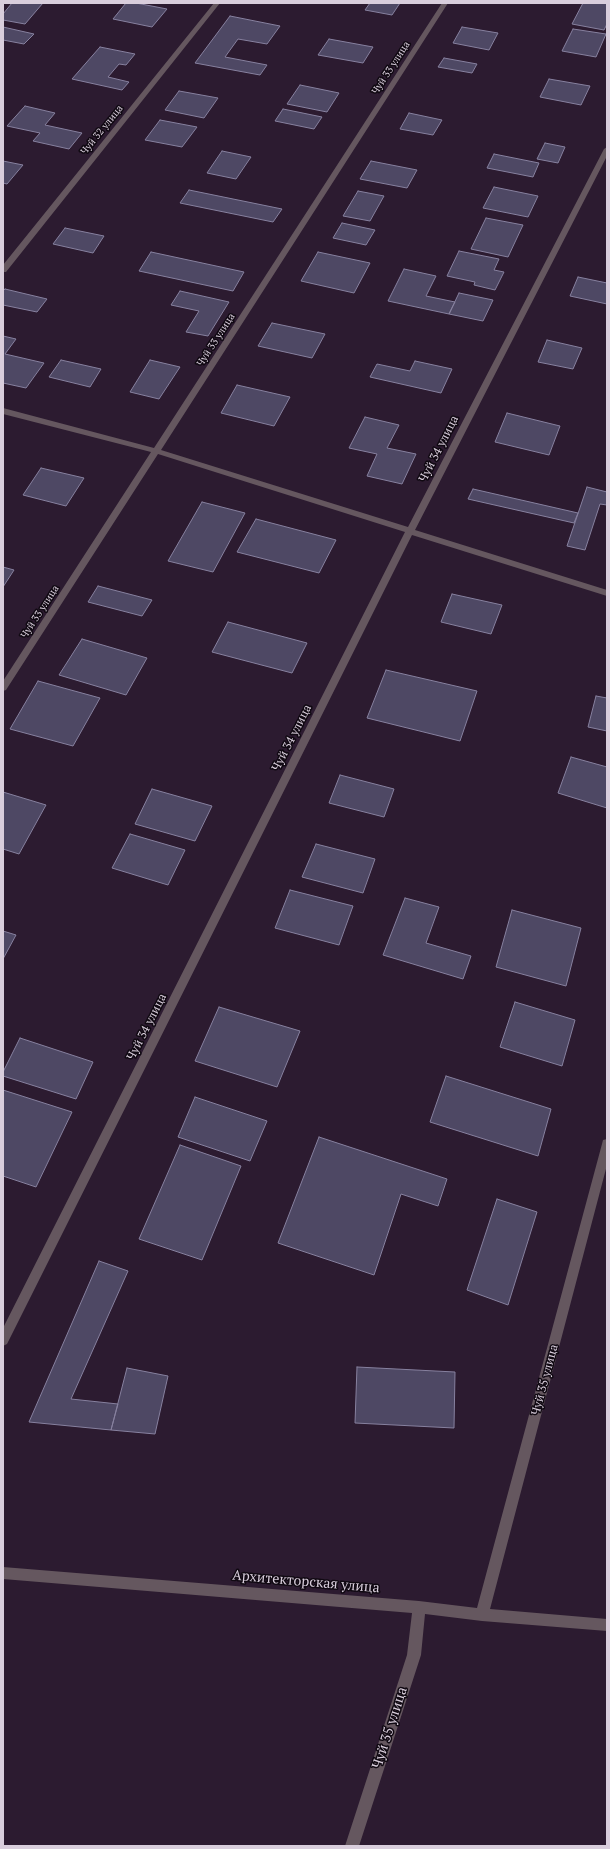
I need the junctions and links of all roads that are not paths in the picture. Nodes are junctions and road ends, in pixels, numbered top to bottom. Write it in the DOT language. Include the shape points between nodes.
graph roads {
  1 [pos="218,3"];
  2 [pos="445,3"];
  3 [pos="607,149"];
  4 [pos="3,270"];
  5 [pos="3,411"];
  6 [pos="156,451"];
  7 [pos="410,531"];
  8 [pos="607,593"];
  9 [pos="3,688"];
  10 [pos="607,1144"];
  11 [pos="3,1340"];
  12 [pos="3,1573"];
  13 [pos="419,1607"];
  14 [pos="482,1615"];
  15 [pos="607,1625"];
  16 [pos="352,1846"];
  1 -- 4 [label="street, Чуй 32 улица"];
  2 -- 6 [label="street, Чуй 33 улица"];
  3 -- 7 [label="street, Чуй 34 улица"];
  5 -- 6 [label="street"];
  6 -- 7 [label="street"];
  6 -- 9 [label="street, Чуй 33 улица"];
  7 -- 8 [label="street"];
  7 -- 11 [label="street, Чуй 34 улица"];
  10 -- 14 [label="street, Чуй 35 улица"];
  12 -- 13 [label="street, Архитекторская улица"];
  13 -- 14 [label="street, Архитекторская улица"];
  13 -- 16 [label="street, Чуй 35 улица" via="414,1655"];
  14 -- 15 [label="street, Архитекторская улица"];
}
